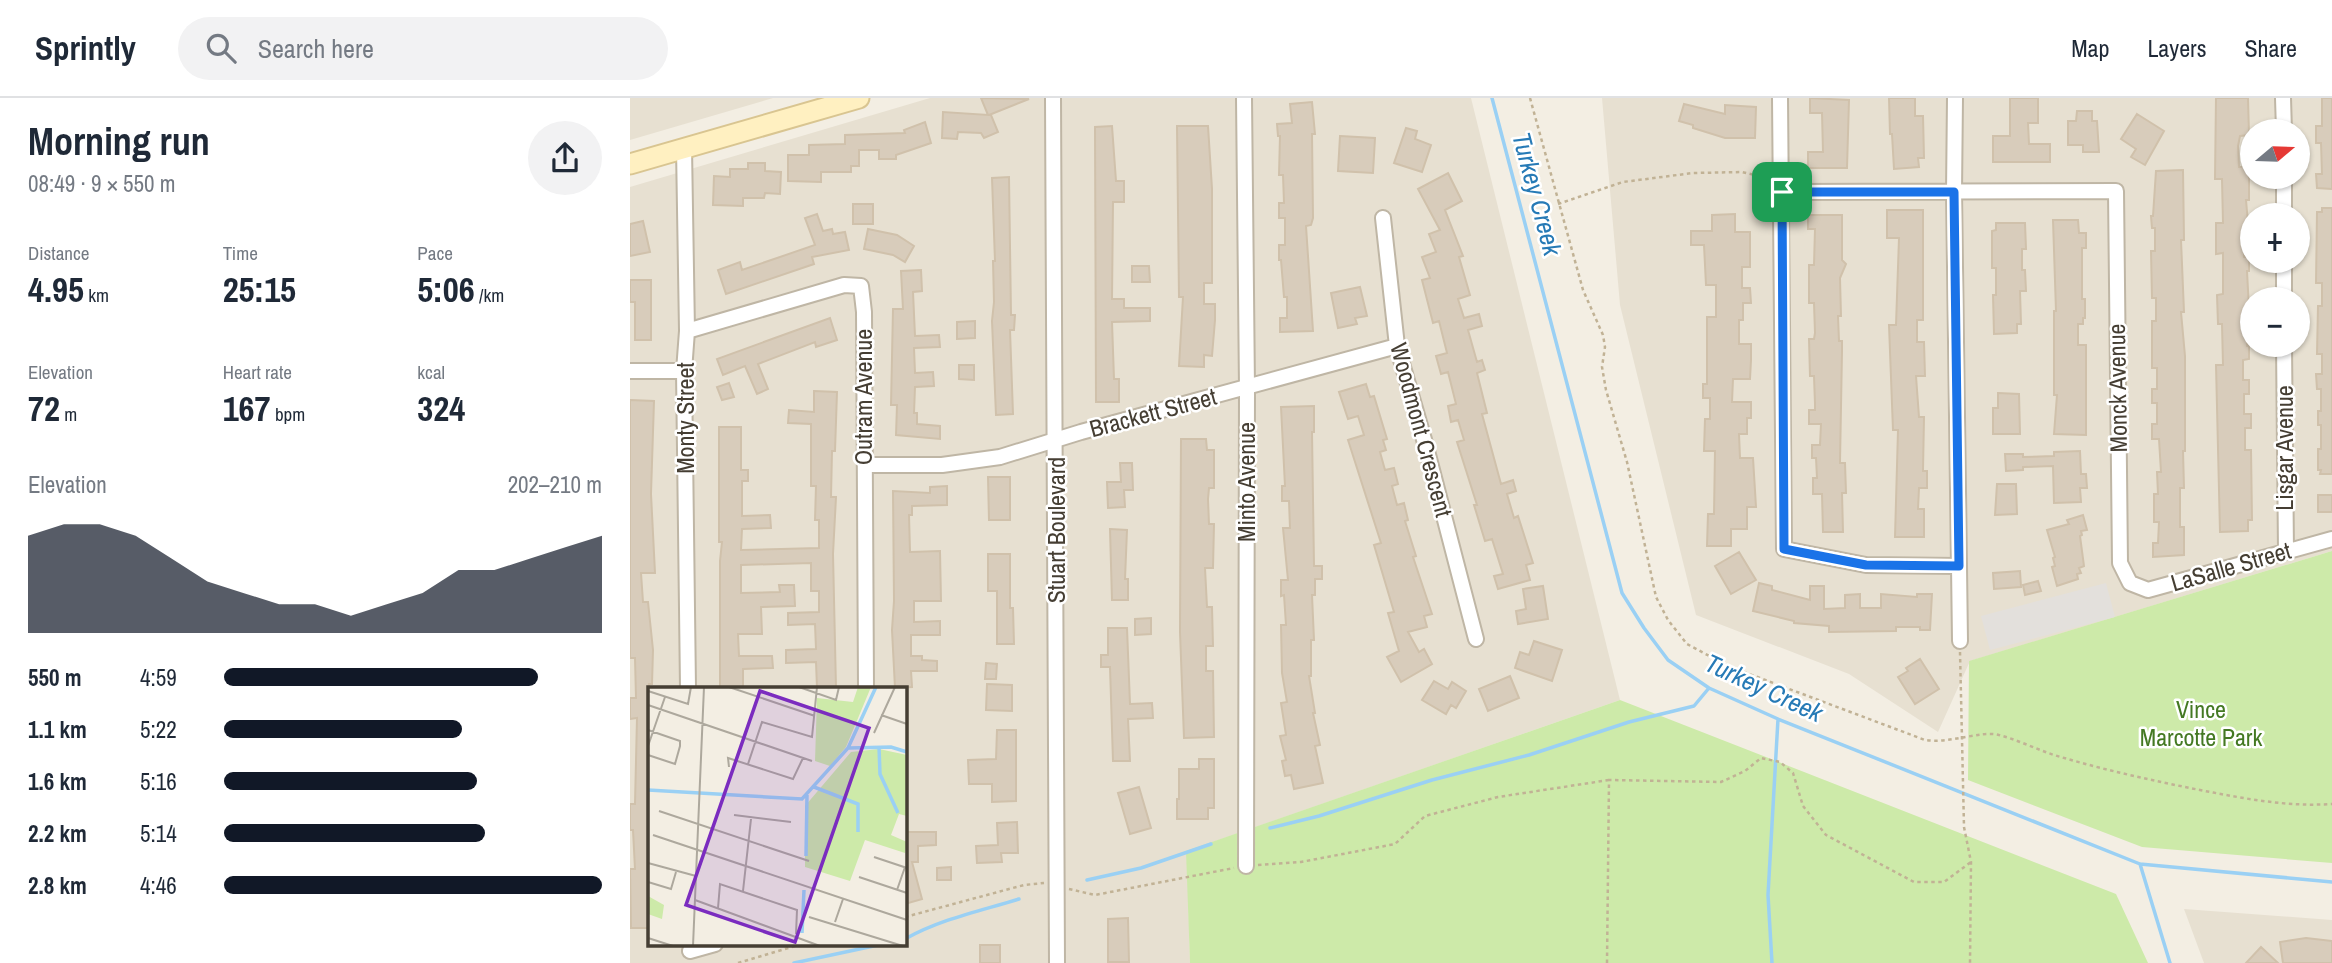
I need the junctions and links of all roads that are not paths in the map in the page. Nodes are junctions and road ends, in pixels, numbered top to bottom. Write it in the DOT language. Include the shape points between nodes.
graph roads {
  1 [pos="859,98"];
  2 [pos="1054,98"];
  3 [pos="1244,98"];
  4 [pos="1780,98"];
  5 [pos="1955,98"];
  6 [pos="2283,98"];
  7 [pos="2284,119"];
  8 [pos="684,148"];
  9 [pos="630,164"];
  10 [pos="1782,192"];
  11 [pos="1954,192"];
  12 [pos="1383,218"];
  13 [pos="687,331"];
  14 [pos="1397,346"];
  15 [pos="2284,357"];
  16 [pos="630,371"];
  17 [pos="684,372"];
  18 [pos="1247,388"];
  19 [pos="1056,439"];
  20 [pos="864,465"];
  21 [pos="2332,539"];
  22 [pos="2286,552"];
  23 [pos="1959,566"];
  24 [pos="2130,583"];
  25 [pos="1476,639"];
  26 [pos="1960,641"];
  27 [pos="688,687"];
  28 [pos="866,687"];
  29 [pos="1246,866"];
  30 [pos="709,946"];
  31 [pos="690,953"];
  32 [pos="1057,963"];
  1 -- 8 [label="street"];
  2 -- 19 [label="street, Stuart Boulevard"];
  3 -- 18 [label="street, Minto Avenue"];
  4 -- 10 [label="street"];
  5 -- 11 [label="street"];
  6 -- 7 [label="street"];
  8 -- 9 [label="street"];
  8 -- 13 [label="street, Monty Street"];
  10 -- 11 [label="street"];
  10 -- 23 [label="street" via="1784,549 1866,565"];
  11 -- 23 [label="street"];
  11 -- 24 [label="street, Monck Avenue" via="2116,191 2120,563"];
  12 -- 14 [label="street, Woodmont Crescent"];
  13 -- 17 [label="street, Monty Street"];
  13 -- 20 [label="street, Outram Avenue" via="844,285 861,286"];
  14 -- 18 [label="street, Brackett Street"];
  14 -- 25 [label="street, Woodmont Crescent"];
  15 -- 22 [label="street, Lisgar Avenue"];
  16 -- 17 [label="street"];
  17 -- 27 [label="street, Monty Street"];
  18 -- 19 [label="street, Brackett Street"];
  18 -- 29 [label="street, Minto Avenue"];
  19 -- 20 [label="street, Brackett Street" via="1000,457 942,465"];
  19 -- 32 [label="street, Stuart Boulevard"];
  20 -- 28 [label="street, Outram Avenue"];
  21 -- 22 [label="street, LaSalle Street"];
  22 -- 24 [label="street, LaSalle Street" via="2148,590"];
  23 -- 26 [label="street"];
  30 -- 31 [label="street"];
}
